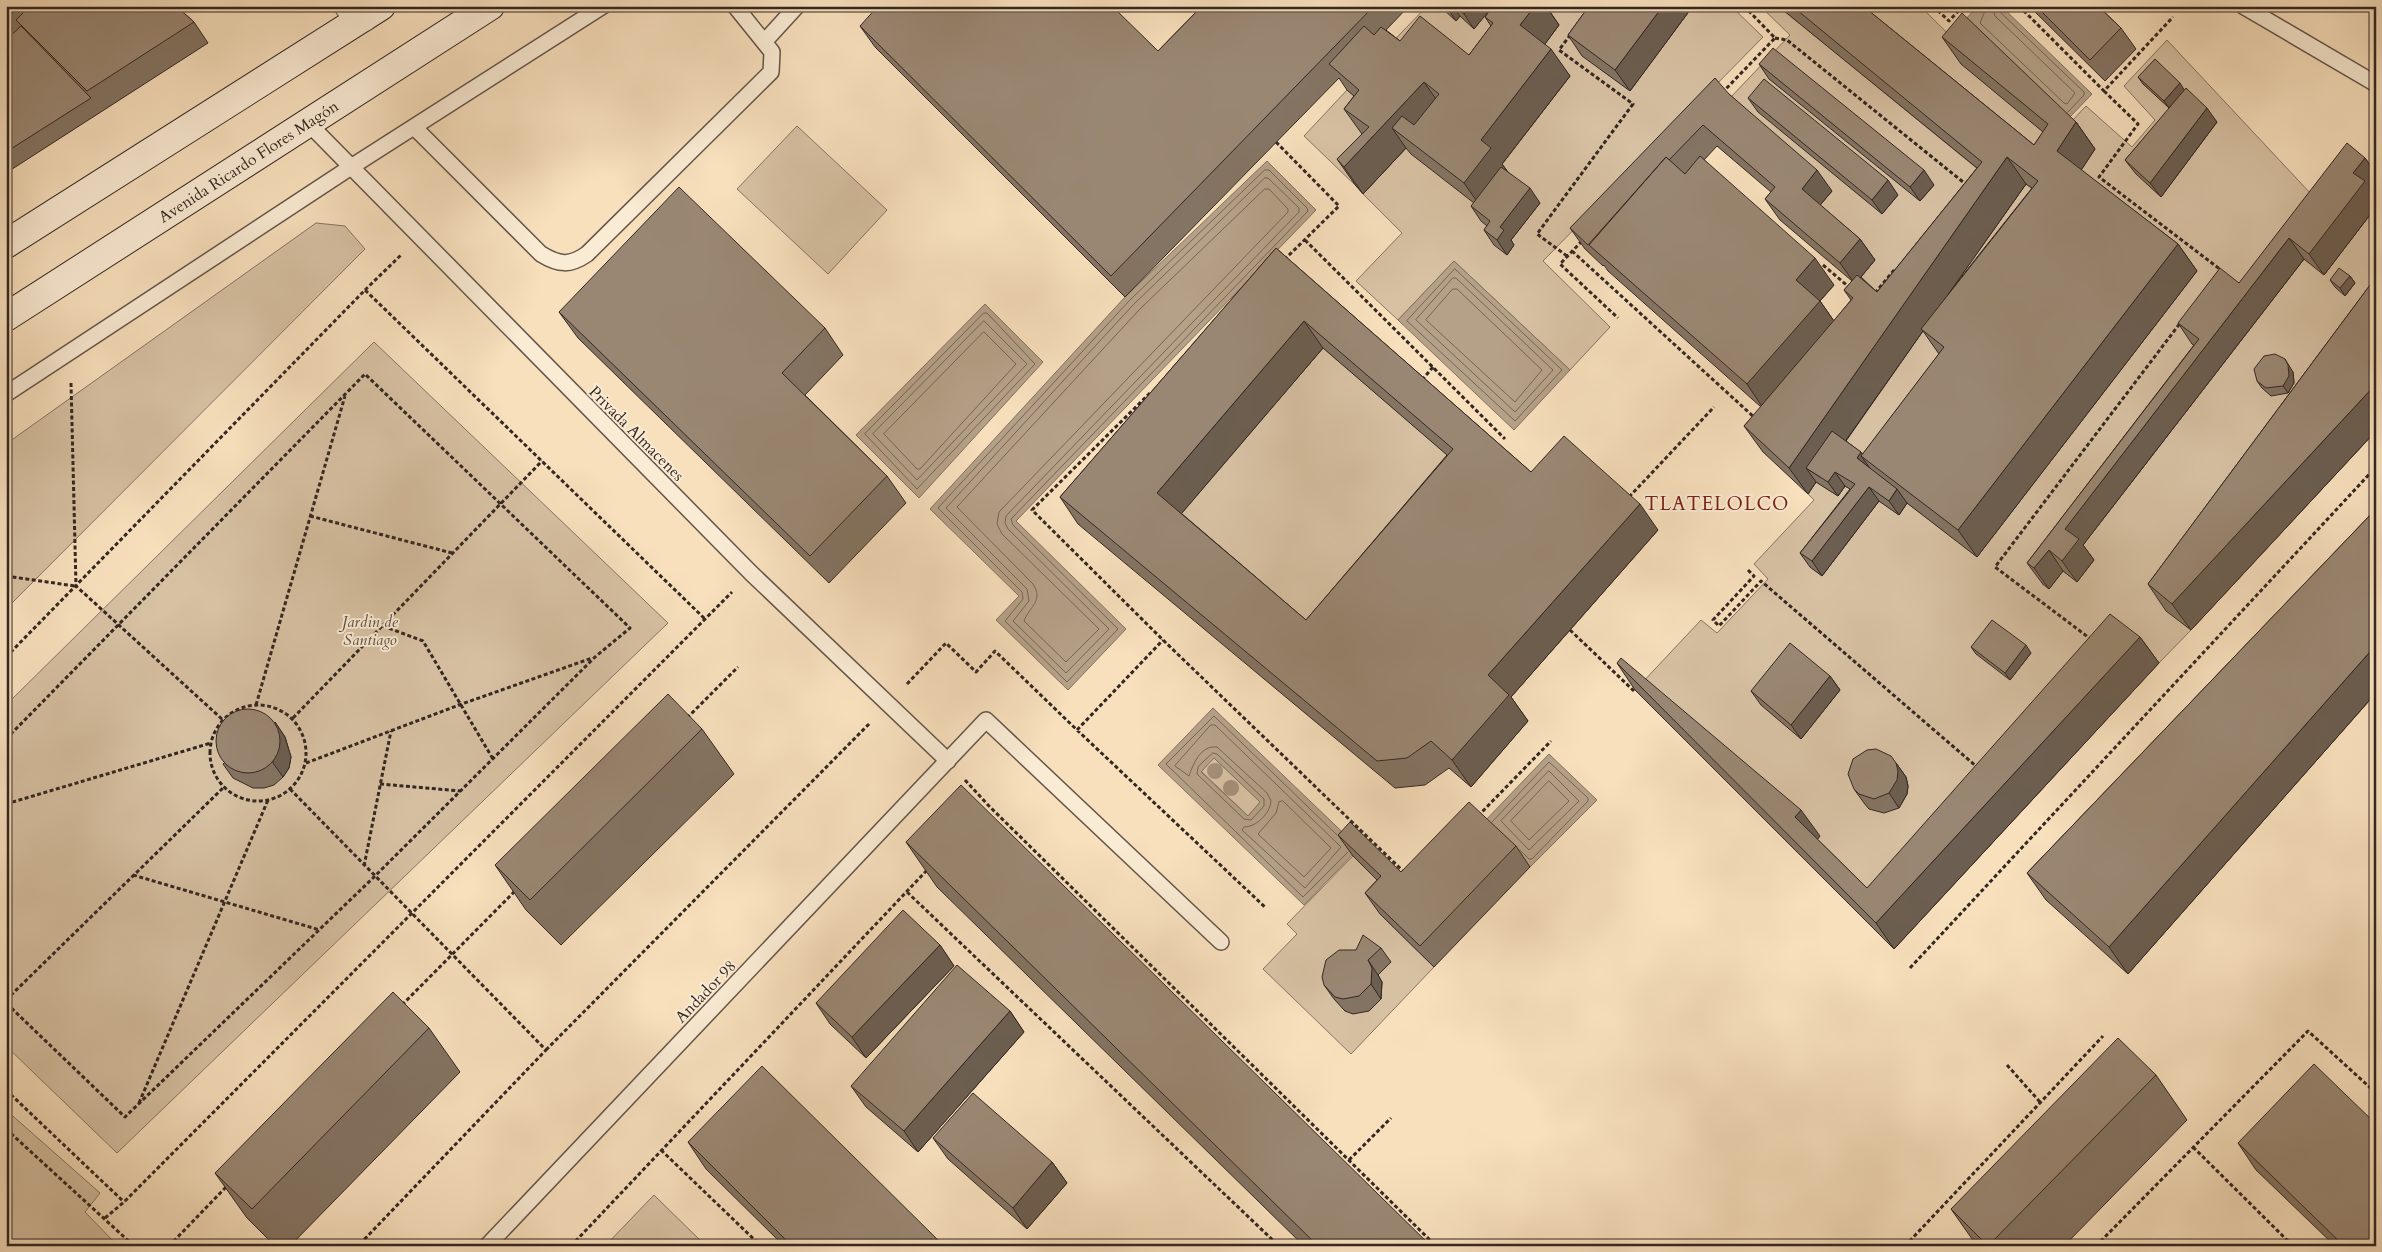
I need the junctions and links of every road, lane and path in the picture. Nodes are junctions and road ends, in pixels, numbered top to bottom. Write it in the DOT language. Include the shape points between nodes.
graph roads {
  1 [pos="490,6"];
  2 [pos="603,6"];
  3 [pos="735,6"];
  4 [pos="797,6"];
  5 [pos="1744,6"];
  6 [pos="1933,6"];
  7 [pos="1964,6"];
  8 [pos="2020,6"];
  9 [pos="2243,6"];
  10 [pos="365,10"];
  11 [pos="2173,17"];
  12 [pos="1576,28"];
  13 [pos="1775,38"];
  14 [pos="765,41"];
  15 [pos="2376,84"];
  16 [pos="2104,91"];
  17 [pos="1721,95"];
  18 [pos="308,122"];
  19 [pos="414,128"];
  20 [pos="1276,142"];
  21 [pos="352,167"];
  22 [pos="1962,194"];
  23 [pos="420,237"];
  24 [pos="1585,237"];
  25 [pos="1305,240"];
  26 [pos="6,244"];
  27 [pos="1572,251"];
  28 [pos="1568,256"];
  29 [pos="1284,261"];
  30 [pos="1823,265"];
  31 [pos="1898,266"];
  32 [pos="2216,278"];
  33 [pos="365,290"];
  34 [pos="1852,290"];
  35 [pos="1873,294"];
  36 [pos="6,317"];
  37 [pos="2186,317"];
  38 [pos="1618,318"];
  39 [pos="70,353"];
  40 [pos="1433,367"];
  41 [pos="1419,384"];
  42 [pos="1151,392"];
  43 [pos="6,394"];
  44 [pos="345,395"];
  45 [pos="1714,407"];
  46 [pos="1758,420"];
  47 [pos="1505,439"];
  48 [pos="542,461"];
  49 [pos="2376,467"];
  50 [pos="1626,501"];
  51 [pos="500,503"];
  52 [pos="310,516"];
  53 [pos="453,553"];
  54 [pos="1748,570"];
  55 [pos="751,573"];
  56 [pos="6,576"];
  57 [pos="76,586"];
  58 [pos="705,619"];
  59 [pos="118,624"];
  60 [pos="383,626"];
  61 [pos="1570,630"];
  62 [pos="1163,640"];
  63 [pos="2087,648"];
  64 [pos="6,657"];
  65 [pos="595,657"];
  66 [pos="738,667"];
  67 [pos="1634,691"];
  68 [pos="888,704"];
  69 [pos="256,705"];
  70 [pos="459,705"];
  71 [pos="293,718"];
  72 [pos="223,720"];
  73 [pos="682,723"];
  74 [pos="1077,730"];
  75 [pos="390,731"];
  76 [pos="6,739"];
  77 [pos="1551,741"];
  78 [pos="212,743"];
  79 [pos="493,759"];
  80 [pos="948,761"];
  81 [pos="306,763"];
  82 [pos="1983,773"];
  83 [pos="380,784"];
  84 [pos="224,787"];
  85 [pos="290,789"];
  86 [pos="460,791"];
  87 [pos="268,800"];
  88 [pos="6,804"];
  89 [pos="988,806"];
  90 [pos="982,813"];
  91 [pos="1476,819"];
  92 [pos="934,863"];
  93 [pos="364,867"];
  94 [pos="133,876"];
  95 [pos="1408,876"];
  96 [pos="374,877"];
  97 [pos="521,884"];
  98 [pos="907,892"];
  99 [pos="224,900"];
  100 [pos="1266,908"];
  101 [pos="411,914"];
  102 [pos="320,930"];
  103 [pos="1221,942"];
  104 [pos="451,955"];
  105 [pos="1910,968"];
  106 [pos="6,1001"];
  107 [pos="396,1012"];
  108 [pos="2103,1036"];
  109 [pos="546,1050"];
  110 [pos="2007,1065"];
  111 [pos="6,1090"];
  112 [pos="2376,1093"];
  113 [pos="2040,1102"];
  114 [pos="138,1106"];
  115 [pos="1391,1118"];
  116 [pos="6,1129"];
  117 [pos="2193,1147"];
  118 [pos="661,1150"];
  119 [pos="1349,1160"];
  120 [pos="231,1182"];
  121 [pos="124,1202"];
  122 [pos="105,1218"];
  123 [pos="134,1246"];
  124 [pos="169,1246"];
  125 [pos="358,1246"];
  126 [pos="487,1246"];
  127 [pos="571,1246"];
  128 [pos="761,1246"];
  129 [pos="1278,1246"];
  130 [pos="1436,1246"];
  131 [pos="1905,1246"];
  132 [pos="2096,1246"];
  133 [pos="2293,1246"];
  1 -- 18 [label="main road, Avenida Ricardo Flores Magón"];
  2 -- 19 [label="lane"];
  3 -- 14 [label="lane"];
  4 -- 14 [label="lane"];
  5 -- 13 [label="path"];
  6 -- 7 [label="path" via="1949,22"];
  8 -- 16 [label="path"];
  9 -- 15 [label="lane"];
  10 -- 26 [label="main road"];
  11 -- 16 [label="path"];
  12 -- 28 [label="path" via="1559,50 1633,104 1538,234"];
  13 -- 17 [label="path"];
  13 -- 22 [label="path" via="1788,40 1969,187"];
  14 -- 19 [label="lane" via="772,52 771,72 576,262 564,264 541,254"];
  16 -- 32 [label="path" via="2138,124 2099,177 2221,270"];
  18 -- 21 [label="lane, Privada Almacenes"];
  18 -- 36 [label="main road, Avenida Ricardo Flores Magón"];
  19 -- 21 [label="lane"];
  20 -- 25 [label="path" via="1339,206"];
  21 -- 23 [label="lane, Privada Almacenes"];
  21 -- 39 [label="lane"];
  23 -- 33 [label="path"];
  23 -- 55 [label="lane, Privada Almacenes"];
  24 -- 27 [label="path"];
  25 -- 29 [label="path"];
  25 -- 40 [label="path"];
  27 -- 28 [label="path"];
  27 -- 46 [label="path"];
  28 -- 38 [label="path" via="1560,264"];
  30 -- 34 [label="path"];
  31 -- 35 [label="path"];
  33 -- 48 [label="path"];
  33 -- 57 [label="path"];
  37 -- 63 [label="path" via="1995,568 2093,640"];
  39 -- 43 [label="lane"];
  39 -- 57 [label="path"];
  40 -- 41 [label="path"];
  40 -- 47 [label="path"];
  42 -- 62 [label="path" via="1032,510"];
  44 -- 51 [label="path" via="365,374"];
  44 -- 52 [label="path"];
  44 -- 59 [label="path"];
  45 -- 50 [label="path"];
  48 -- 51 [label="path"];
  48 -- 58 [label="path"];
  49 -- 105 [label="path"];
  51 -- 53 [label="path"];
  51 -- 65 [label="path" via="630,628"];
  52 -- 53 [label="path"];
  52 -- 69 [label="path"];
  53 -- 60 [label="path"];
  54 -- 82 [label="path" via="1754,576 1713,620 1720,626 1761,581"];
  55 -- 58 [label="path"];
  55 -- 68 [label="lane, Privada Almacenes"];
  56 -- 57 [label="path"];
  57 -- 59 [label="path"];
  57 -- 64 [label="path"];
  58 -- 101 [label="path"];
  59 -- 72 [label="path"];
  59 -- 76 [label="path"];
  60 -- 70 [label="path" via="423,641"];
  60 -- 71 [label="path"];
  61 -- 67 [label="path"];
  62 -- 74 [label="path"];
  62 -- 95 [label="path"];
  65 -- 70 [label="path"];
  65 -- 79 [label="path"];
  66 -- 73 [label="path"];
  68 -- 74 [label="path" via="946,643 976,672 995,651"];
  68 -- 80 [label="lane, Privada Almacenes"];
  68 -- 109 [label="path"];
  69 -- 71 [label="path" via="281,710"];
  69 -- 72 [label="path" via="236,710"];
  70 -- 75 [label="path"];
  70 -- 79 [label="path"];
  71 -- 81 [label="path" via="307,747"];
  72 -- 78 [label="path"];
  74 -- 100 [label="path"];
  75 -- 81 [label="path"];
  75 -- 83 [label="path"];
  77 -- 91 [label="path"];
  78 -- 84 [label="path" via="211,765"];
  78 -- 88 [label="path"];
  79 -- 86 [label="path"];
  80 -- 89 [label="path"];
  80 -- 103 [label="lane, Andador 98" via="986,720"];
  80 -- 126 [label="lane, Andador 98"];
  81 -- 85 [label="path" via="300,778"];
  83 -- 86 [label="path"];
  83 -- 93 [label="path"];
  84 -- 87 [label="path" via="243,800"];
  84 -- 94 [label="path"];
  85 -- 87 [label="path"];
  85 -- 93 [label="path"];
  86 -- 96 [label="path"];
  87 -- 99 [label="path"];
  89 -- 90 [label="path"];
  89 -- 119 [label="path"];
  92 -- 98 [label="path"];
  93 -- 96 [label="path"];
  94 -- 99 [label="path"];
  94 -- 106 [label="path"];
  96 -- 101 [label="path"];
  96 -- 102 [label="path"];
  97 -- 104 [label="path"];
  98 -- 118 [label="path"];
  98 -- 129 [label="path"];
  99 -- 102 [label="path"];
  99 -- 114 [label="path"];
  101 -- 104 [label="path"];
  101 -- 121 [label="path"];
  102 -- 114 [label="path"];
  104 -- 107 [label="path"];
  104 -- 109 [label="path"];
  106 -- 114 [label="path" via="125,1117"];
  108 -- 113 [label="path"];
  109 -- 125 [label="path"];
  110 -- 113 [label="path"];
  111 -- 121 [label="path"];
  112 -- 117 [label="path" via="2308,1031"];
  113 -- 131 [label="path"];
  115 -- 119 [label="path"];
  116 -- 122 [label="path"];
  117 -- 132 [label="path"];
  117 -- 133 [label="path"];
  118 -- 127 [label="path"];
  118 -- 128 [label="path"];
  119 -- 130 [label="path"];
  120 -- 124 [label="path"];
  121 -- 122 [label="path"];
  122 -- 123 [label="path"];
}
